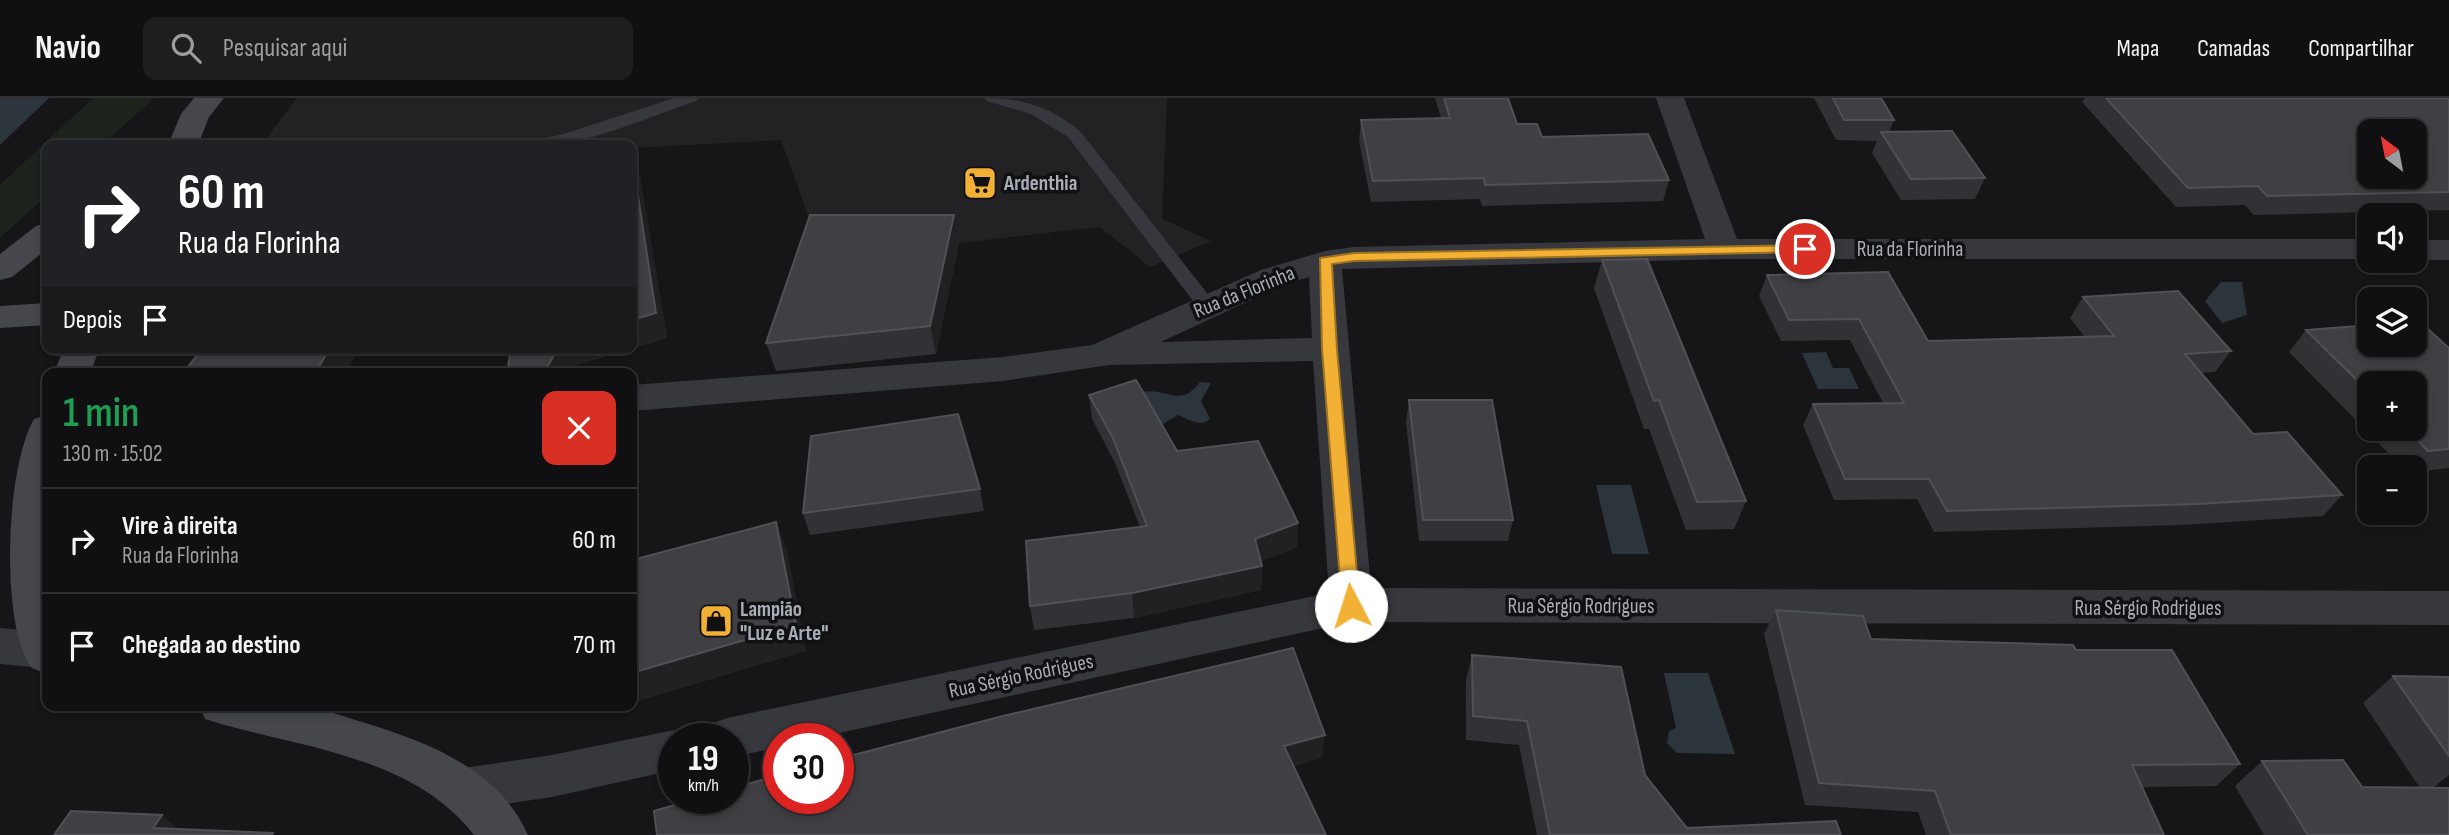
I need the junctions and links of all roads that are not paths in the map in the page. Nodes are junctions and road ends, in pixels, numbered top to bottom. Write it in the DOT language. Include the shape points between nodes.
graph roads {
  1 [pos="690,98"];
  2 [pos="993,98"];
  3 [pos="1670,98"];
  4 [pos="202,106"];
  5 [pos="162,140"];
  6 [pos="185,140"];
  7 [pos="558,140"];
  8 [pos="42,237"];
  9 [pos="1725,249"];
  10 [pos="2357,250"];
  11 [pos="2427,250"];
  12 [pos="2449,250"];
  13 [pos="1325,261"];
  14 [pos="0,270"];
  15 [pos="1207,306"];
  16 [pos="42,314"];
  17 [pos="0,317"];
  18 [pos="1329,349"];
  19 [pos="1099,356"];
  20 [pos="637,398"];
  21 [pos="42,446"];
  22 [pos="1351,606"];
  23 [pos="2449,608"];
  24 [pos="26,650"];
  25 [pos="243,711"];
  26 [pos="749,733"];
  27 [pos="658,753"];
  28 [pos="464,789"];
  29 [pos="504,835"];
  1 -- 7 [label="lane"];
  2 -- 15 [label="lane" via="1033,108 1057,119 1074,134"];
  3 -- 9 [label="street"];
  4 -- 5 [label="main road"];
  4 -- 6 [label="main road"];
  8 -- 14 [label="main road"];
  9 -- 10 [label="street, Rua da Florinha"];
  9 -- 13 [label="street, Rua da Florinha"];
  11 -- 12 [label="street"];
  13 -- 15 [label="street, Rua da Florinha" via="1273,277"];
  13 -- 18 [label="street"];
  15 -- 19 [label="street, Rua da Florinha"];
  16 -- 17 [label="main road"];
  18 -- 19 [label="street"];
  18 -- 22 [label="street"];
  19 -- 20 [label="street, Rua da Florinha" via="1003,369"];
  21 -- 24 [label="main road" via="8,522 0,565 4,606"];
  22 -- 23 [label="street, Rua Sérgio Rodrigues"];
  22 -- 26 [label="street, Rua Sérgio Rodrigues"];
  25 -- 28 [label="main road" via="380,748 440,773"];
  27 -- 28 [label="street"];
  28 -- 29 [label="main road"];
}
